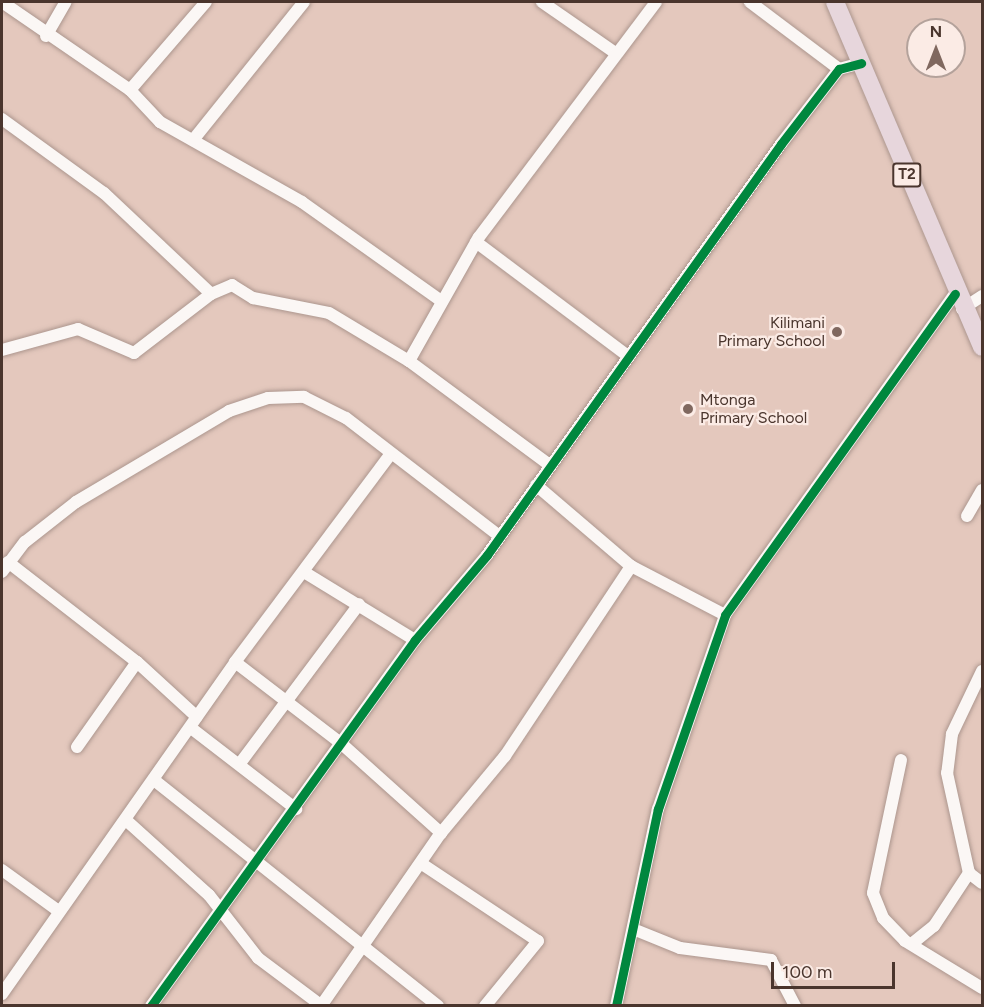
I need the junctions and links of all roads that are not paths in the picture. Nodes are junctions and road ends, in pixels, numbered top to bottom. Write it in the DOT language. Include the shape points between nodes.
graph roads {
  1 [pos="2,2"];
  2 [pos="66,2"];
  3 [pos="206,2"];
  4 [pos="304,2"];
  5 [pos="542,2"];
  6 [pos="656,2"];
  7 [pos="750,2"];
  8 [pos="835,2"];
  9 [pos="46,36"];
  10 [pos="614,52"];
  11 [pos="861,63"];
  12 [pos="838,69"];
  13 [pos="130,90"];
  14 [pos="2,119"];
  15 [pos="193,140"];
  16 [pos="476,242"];
  17 [pos="211,294"];
  18 [pos="982,296"];
  19 [pos="440,300"];
  20 [pos="959,301"];
  21 [pos="982,347"];
  22 [pos="2,350"];
  23 [pos="629,357"];
  24 [pos="409,361"];
  25 [pos="390,455"];
  26 [pos="548,464"];
  27 [pos="536,485"];
  28 [pos="982,490"];
  29 [pos="967,516"];
  30 [pos="498,535"];
  31 [pos="631,566"];
  32 [pos="4,567"];
  33 [pos="304,572"];
  34 [pos="359,604"];
  35 [pos="725,615"];
  36 [pos="416,640"];
  37 [pos="137,662"];
  38 [pos="235,663"];
  39 [pos="982,671"];
  40 [pos="289,702"];
  41 [pos="194,723"];
  42 [pos="343,745"];
  43 [pos="77,747"];
  44 [pos="901,760"];
  45 [pos="241,762"];
  46 [pos="154,780"];
  47 [pos="296,809"];
  48 [pos="127,821"];
  49 [pos="441,833"];
  50 [pos="257,861"];
  51 [pos="422,864"];
  52 [pos="2,870"];
  53 [pos="969,873"];
  54 [pos="982,883"];
  55 [pos="57,910"];
  56 [pos="221,911"];
  57 [pos="633,929"];
  58 [pos="914,942"];
  59 [pos="363,946"];
  60 [pos="982,985"];
  61 [pos="2,994"];
  62 [pos="151,1005"];
  63 [pos="322,1005"];
  64 [pos="438,1005"];
  65 [pos="485,1005"];
  66 [pos="616,1005"];
  67 [pos="795,1005"];
  1 -- 9 [label="street"];
  2 -- 9 [label="street"];
  3 -- 13 [label="street"];
  4 -- 15 [label="street"];
  5 -- 10 [label="street"];
  6 -- 10 [label="street"];
  7 -- 12 [label="street"];
  8 -- 11 [label="highway, T2"];
  9 -- 13 [label="street"];
  10 -- 16 [label="street"];
  11 -- 12 [label="street"];
  11 -- 20 [label="highway, T2"];
  12 -- 23 [label="street"];
  13 -- 15 [label="street" via="160,122"];
  14 -- 17 [label="street" via="104,193"];
  15 -- 19 [label="street" via="302,202"];
  16 -- 19 [label="street"];
  16 -- 23 [label="street"];
  17 -- 22 [label="street" via="134,352 78,329"];
  17 -- 24 [label="street" via="232,285 253,298 329,313"];
  18 -- 20 [label="street"];
  19 -- 24 [label="street"];
  20 -- 21 [label="highway, T2"];
  20 -- 35 [label="street"];
  23 -- 26 [label="street"];
  24 -- 26 [label="street"];
  25 -- 30 [label="street"];
  25 -- 32 [label="street" via="346,418 304,397 250,401 76,502"];
  25 -- 33 [label="street"];
  26 -- 27 [label="street"];
  27 -- 30 [label="street"];
  27 -- 31 [label="street"];
  28 -- 29 [label="street"];
  30 -- 36 [label="street"];
  31 -- 35 [label="street"];
  31 -- 49 [label="street" via="505,756"];
  32 -- 37 [label="street"];
  33 -- 34 [label="street"];
  33 -- 38 [label="street"];
  34 -- 36 [label="street"];
  34 -- 40 [label="street"];
  35 -- 57 [label="street" via="658,809"];
  36 -- 42 [label="street"];
  37 -- 41 [label="street"];
  37 -- 43 [label="street"];
  38 -- 40 [label="street"];
  38 -- 41 [label="street"];
  39 -- 53 [label="street" via="952,734 947,773"];
  40 -- 42 [label="street"];
  40 -- 45 [label="street"];
  41 -- 45 [label="street"];
  41 -- 46 [label="street"];
  42 -- 47 [label="street"];
  42 -- 49 [label="street"];
  44 -- 58 [label="street" via="873,892 883,918 905,941"];
  45 -- 47 [label="street"];
  46 -- 48 [label="street"];
  46 -- 50 [label="street"];
  47 -- 50 [label="street"];
  48 -- 55 [label="street"];
  48 -- 56 [label="street"];
  49 -- 51 [label="street"];
  50 -- 56 [label="street"];
  50 -- 59 [label="street"];
  51 -- 59 [label="street"];
  51 -- 65 [label="street" via="538,941"];
  52 -- 55 [label="street"];
  53 -- 54 [label="street"];
  53 -- 58 [label="street" via="934,926"];
  55 -- 61 [label="street"];
  56 -- 62 [label="street"];
  56 -- 63 [label="street" via="258,958"];
  57 -- 66 [label="street"];
  57 -- 67 [label="street" via="680,948 771,960"];
  58 -- 60 [label="street"];
  59 -- 63 [label="street"];
  59 -- 64 [label="street"];
}
